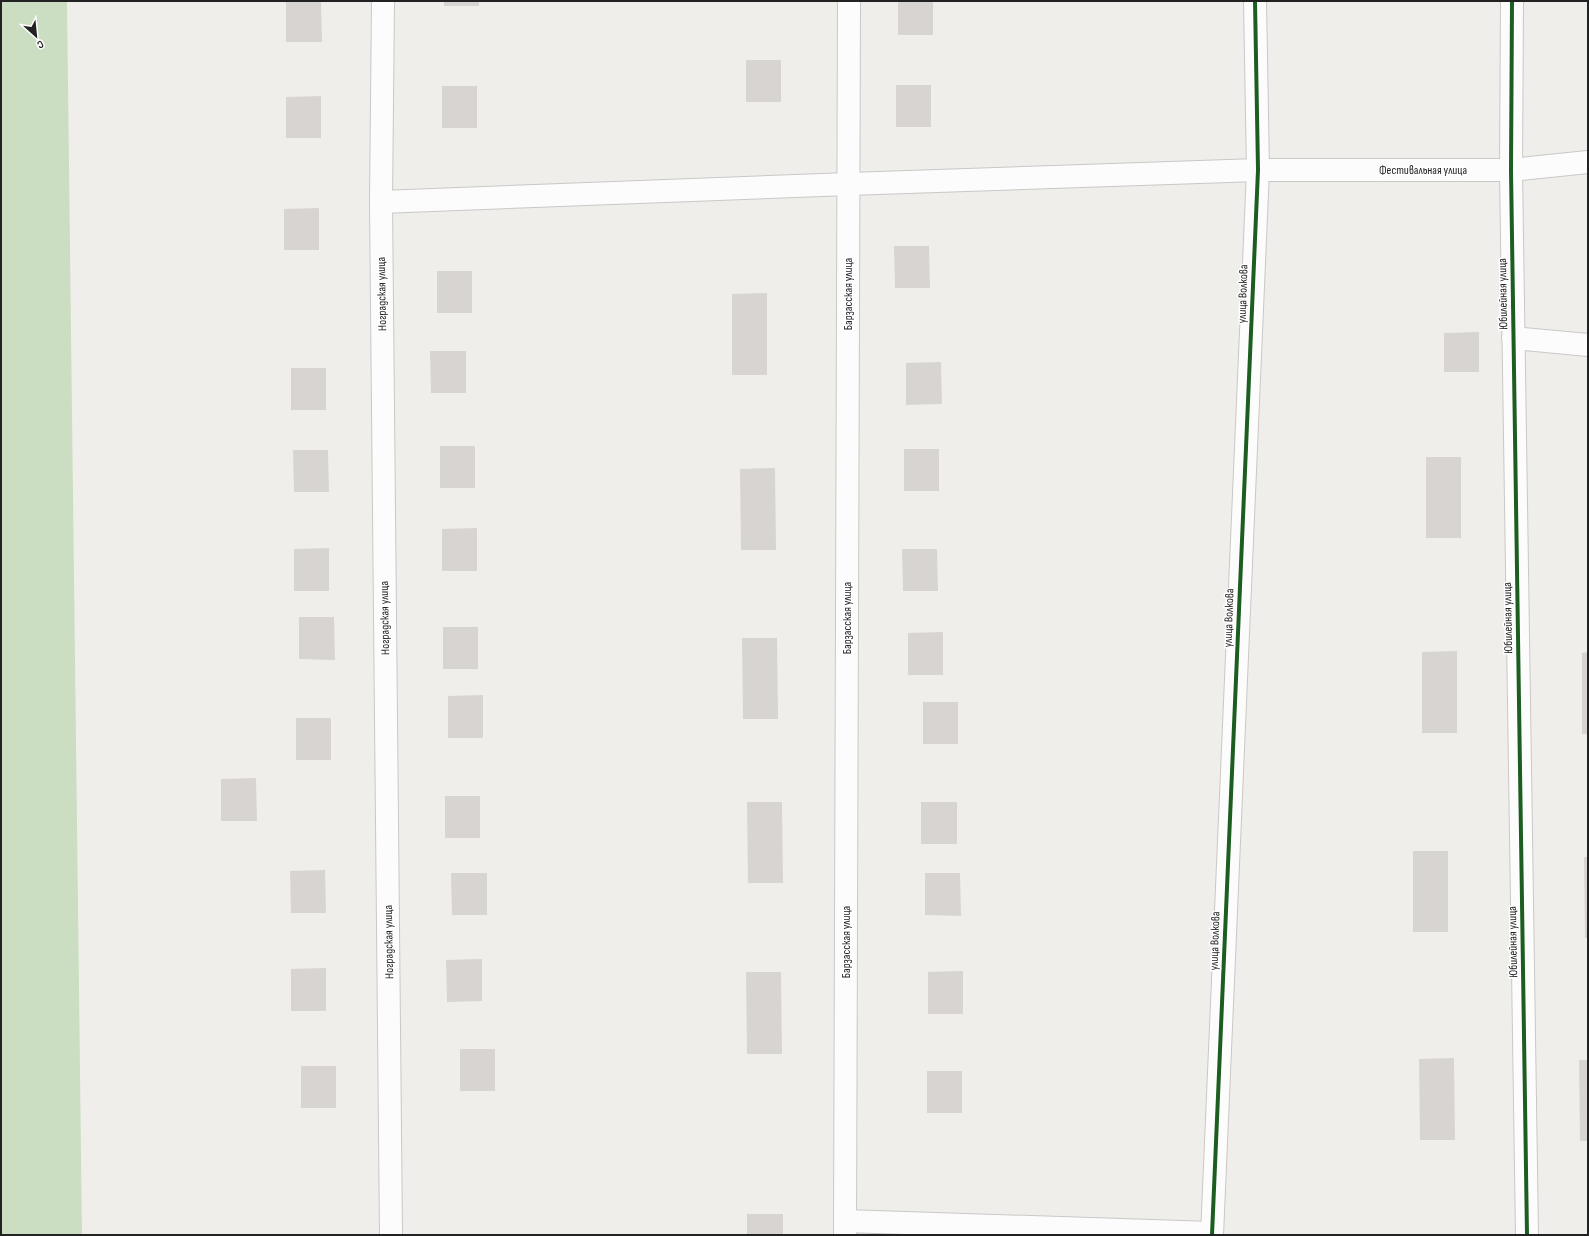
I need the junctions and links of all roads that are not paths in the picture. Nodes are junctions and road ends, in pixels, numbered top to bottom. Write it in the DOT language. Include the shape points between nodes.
graph roads {
  1 [pos="383,1"];
  2 [pos="849,1"];
  3 [pos="1255,1"];
  4 [pos="1512,1"];
  5 [pos="1588,162"];
  6 [pos="1258,170"];
  7 [pos="1511,170"];
  8 [pos="848,184"];
  9 [pos="381,202"];
  10 [pos="1513,338"];
  11 [pos="1588,345"];
  12 [pos="845,1228"];
  13 [pos="1212,1234"];
  14 [pos="391,1235"];
  15 [pos="1527,1235"];
  1 -- 9 [label="street, Ноградская улица"];
  2 -- 8 [label="street, Барзасская улица"];
  3 -- 6 [label="street, улица Волкова"];
  4 -- 7 [label="street, Юбилейная улица"];
  5 -- 7 [label="street, Фестивальная улица"];
  6 -- 7 [label="street, Фестивальная улица"];
  6 -- 8 [label="street, Фестивальная улица"];
  6 -- 13 [label="street, улица Волкова"];
  7 -- 10 [label="street, Юбилейная улица"];
  8 -- 9 [label="street, Фестивальная улица"];
  8 -- 12 [label="street, Барзасская улица"];
  9 -- 14 [label="street, Ноградская улица"];
  10 -- 11 [label="street"];
  10 -- 15 [label="street, Юбилейная улица"];
  12 -- 13 [label="street"];
}
